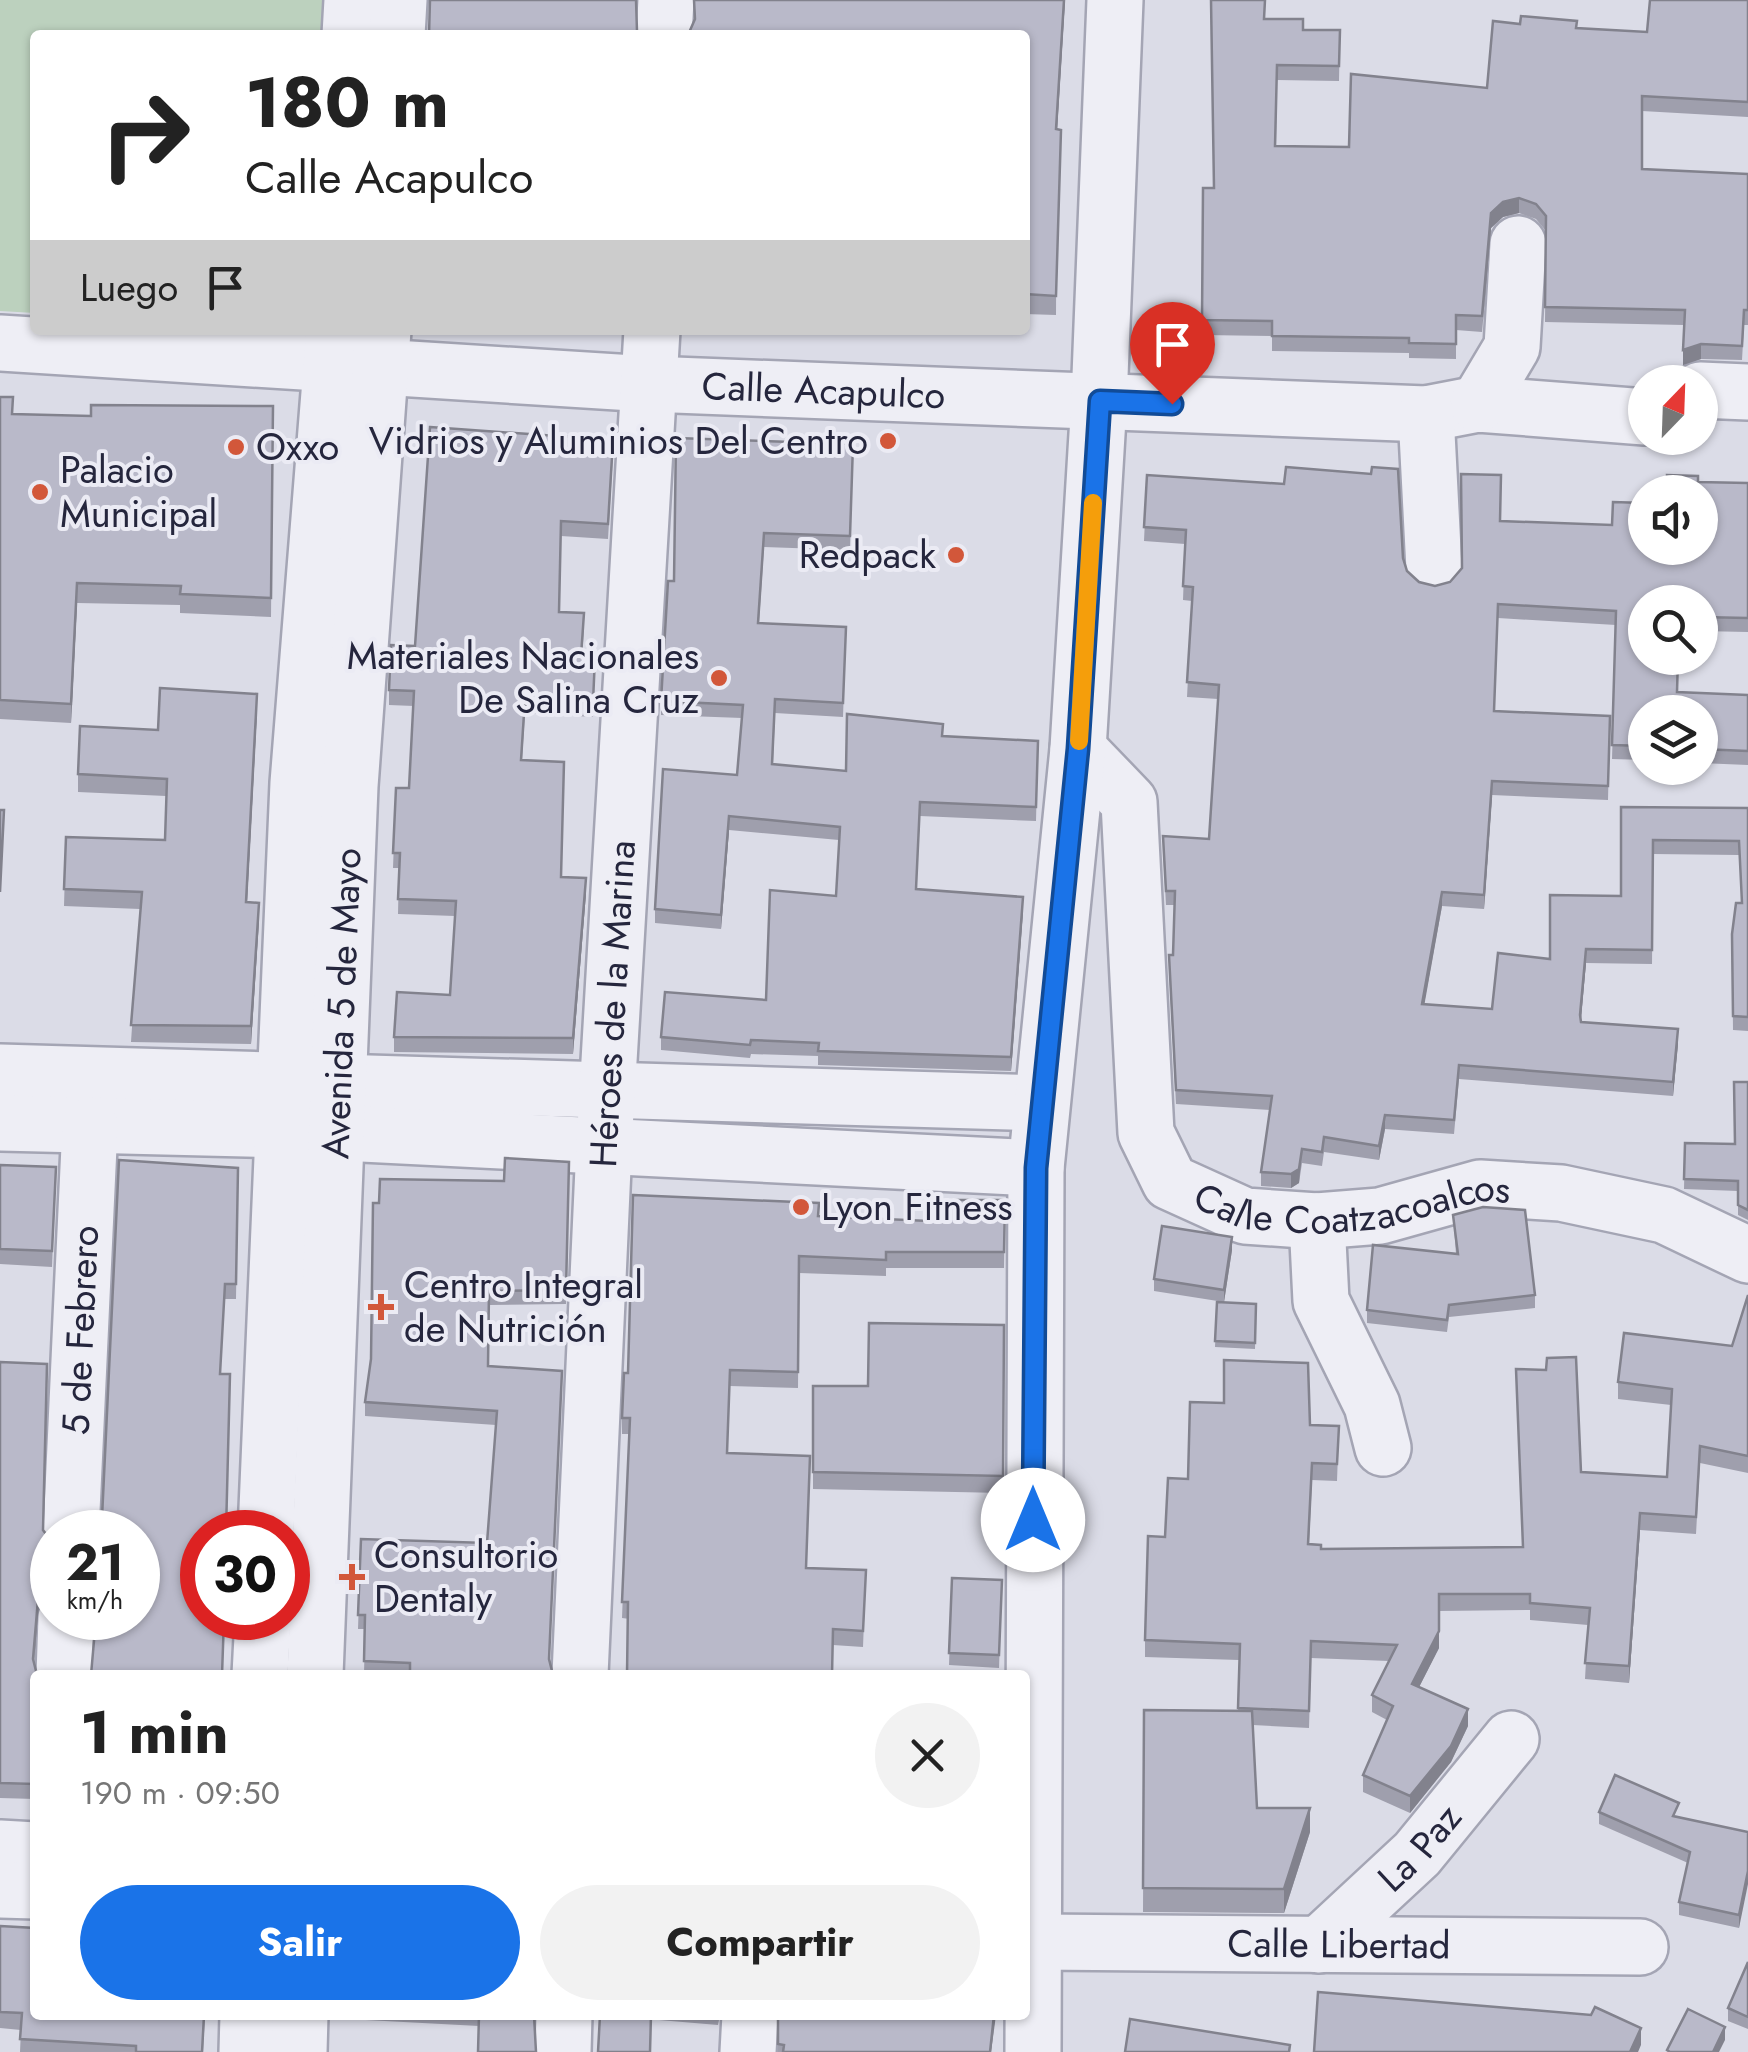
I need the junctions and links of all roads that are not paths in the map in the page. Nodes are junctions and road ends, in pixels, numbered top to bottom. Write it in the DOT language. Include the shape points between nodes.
graph roads {
  1 [pos="352,0"];
  2 [pos="399,0"];
  3 [pos="666,0"];
  4 [pos="1114,0"];
  5 [pos="350,30"];
  6 [pos="397,30"];
  7 [pos="664,30"];
  8 [pos="1518,244"];
  9 [pos="652,335"];
  10 [pos="0,343"];
  11 [pos="357,347"];
  12 [pos="649,384"];
  13 [pos="1628,386"];
  14 [pos="1718,391"];
  15 [pos="1748,392"];
  16 [pos="1100,401"];
  17 [pos="1452,409"];
  18 [pos="1628,416"];
  19 [pos="1718,418"];
  20 [pos="1748,418"];
  21 [pos="1434,569"];
  22 [pos="1078,749"];
  23 [pos="324,784"];
  24 [pos="0,1072"];
  25 [pos="1041,1103"];
  26 [pos="284,1104"];
  27 [pos="340,1106"];
  28 [pos="606,1120"];
  29 [pos="0,1123"];
  30 [pos="90,1126"];
  31 [pos="1036,1168"];
  32 [pos="1317,1222"];
  33 [pos="1748,1255"];
  34 [pos="1383,1448"];
  35 [pos="71,1510"];
  36 [pos="267,1510"];
  37 [pos="65,1640"];
  38 [pos="261,1640"];
  39 [pos="64,1670"];
  40 [pos="260,1670"];
  41 [pos="315,1670"];
  42 [pos="580,1670"];
  43 [pos="1030,1670"];
  44 [pos="1510,1738"];
  45 [pos="1030,1842"];
  46 [pos="0,1848"];
  47 [pos="30,1850"];
  48 [pos="0,1890"];
  49 [pos="30,1892"];
  50 [pos="1037,1942"];
  51 [pos="1320,1945"];
  52 [pos="1640,1947"];
  53 [pos="248,2020"];
  54 [pos="300,2020"];
  55 [pos="564,2020"];
  56 [pos="750,2020"];
  57 [pos="247,2052"];
  58 [pos="299,2052"];
  59 [pos="562,2052"];
  60 [pos="748,2052"];
  61 [pos="1033,2052"];
  1 -- 5 [label="street"];
  2 -- 6 [label="street"];
  3 -- 7 [label="street"];
  4 -- 16 [label="street"];
  8 -- 17 [label="street" via="1512,347"];
  9 -- 12 [label="street, Héroes de la Marina"];
  10 -- 11 [label="street, Calle Acapulco"];
  11 -- 12 [label="street, Calle Acapulco"];
  11 -- 23 [label="street, Avenida 5 de Mayo"];
  12 -- 16 [label="street, Calle Acapulco"];
  12 -- 28 [label="street, Héroes de la Marina"];
  13 -- 17 [label="street" via="1582,384"];
  14 -- 15 [label="street"];
  16 -- 17 [label="street, Calle Acapulco"];
  16 -- 22 [label="street"];
  17 -- 18 [label="street, Calle Acapulco"];
  17 -- 21 [label="street"];
  19 -- 20 [label="street"];
  22 -- 25 [label="street"];
  22 -- 32 [label="street, Calle Coatzacoalcos" via="1129,802 1146,1133 1170,1182 1246,1216"];
  23 -- 26 [label="street, Avenida 5 de Mayo"];
  23 -- 27 [label="street, Avenida 5 de Mayo"];
  24 -- 26 [label="street"];
  25 -- 28 [label="street"];
  25 -- 31 [label="street"];
  26 -- 27 [label="street"];
  26 -- 30 [label="street"];
  26 -- 36 [label="street, Avenida 5 de Mayo"];
  27 -- 28 [label="street"];
  27 -- 41 [label="street, Avenida 5 de Mayo"];
  28 -- 31 [label="street"];
  28 -- 42 [label="street, Héroes de la Marina"];
  29 -- 30 [label="street"];
  30 -- 35 [label="street, 5 de Febrero"];
  31 -- 43 [label="street"];
  32 -- 33 [label="street, Calle Coatzacoalcos" via="1380,1216 1480,1188 1561,1193 1664,1215"];
  32 -- 34 [label="street" via="1321,1301 1372,1405"];
  37 -- 39 [label="street"];
  38 -- 40 [label="street"];
  44 -- 51 [label="street, La Paz" via="1417,1854"];
  45 -- 50 [label="street"];
  46 -- 47 [label="street"];
  48 -- 49 [label="street"];
  50 -- 51 [label="street, Calle Libertad"];
  50 -- 61 [label="street"];
  51 -- 52 [label="street, Calle Libertad"];
  53 -- 57 [label="street"];
  54 -- 58 [label="street"];
  55 -- 59 [label="street"];
  56 -- 60 [label="street"];
}
